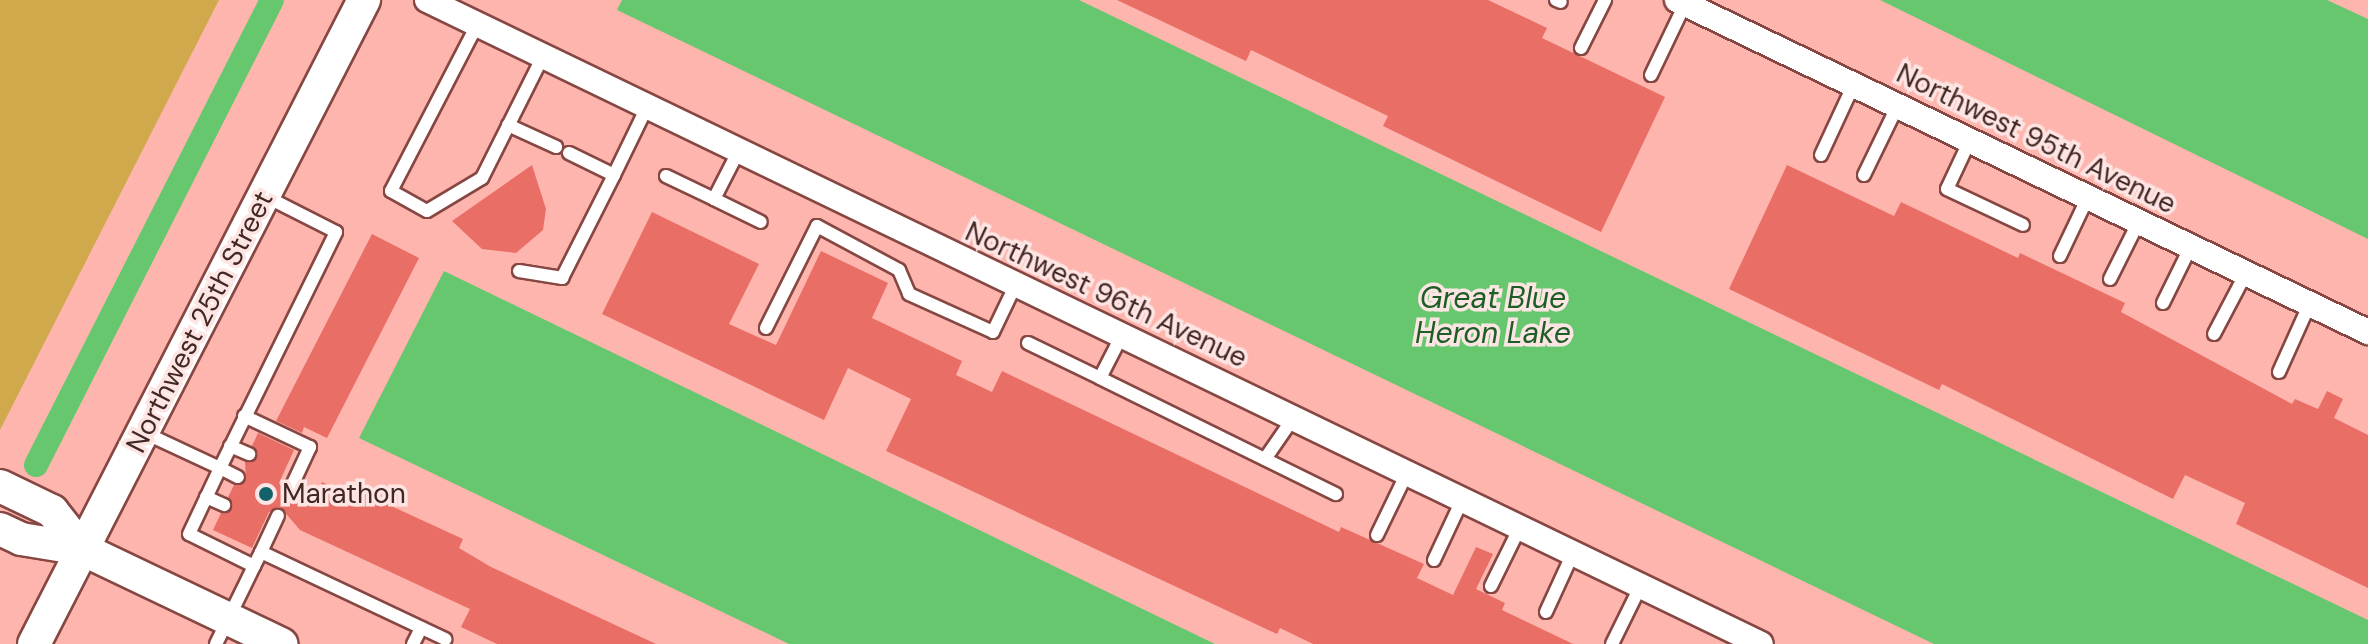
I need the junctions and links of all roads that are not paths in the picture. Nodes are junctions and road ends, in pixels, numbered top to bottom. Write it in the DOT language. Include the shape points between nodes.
graph roads {
  1 [pos="364,0"];
  2 [pos="427,0"];
  3 [pos="1605,0"];
  4 [pos="1681,2"];
  5 [pos="456,6"];
  6 [pos="477,25"];
  7 [pos="1581,48"];
  8 [pos="543,56"];
  9 [pos="1651,75"];
  10 [pos="1854,84"];
  11 [pos="1898,105"];
  12 [pos="647,107"];
  13 [pos="508,125"];
  14 [pos="1970,140"];
  15 [pos="738,152"];
  16 [pos="1821,155"];
  17 [pos="614,175"];
  18 [pos="1864,175"];
  19 [pos="666,176"];
  20 [pos="265,196"];
  21 [pos="2088,197"];
  22 [pos="714,199"];
  23 [pos="2139,221"];
  24 [pos="761,222"];
  25 [pos="2023,225"];
  26 [pos="2191,246"];
  27 [pos="2060,256"];
  28 [pos="519,271"];
  29 [pos="2246,273"];
  30 [pos="2110,279"];
  31 [pos="1015,286"];
  32 [pos="2163,303"];
  33 [pos="2310,303"];
  34 [pos="766,328"];
  35 [pos="2368,332"];
  36 [pos="2214,334"];
  37 [pos="1122,335"];
  38 [pos="1028,343"];
  39 [pos="2279,372"];
  40 [pos="1100,378"];
  41 [pos="244,416"];
  42 [pos="1294,417"];
  43 [pos="143,432"];
  44 [pos="230,446"];
  45 [pos="249,454"];
  46 [pos="1265,459"];
  47 [pos="220,468"];
  48 [pos="1408,471"];
  49 [pos="238,477"];
  50 [pos="291,478"];
  51 [pos="0,486"];
  52 [pos="1336,494"];
  53 [pos="206,497"];
  54 [pos="1463,498"];
  55 [pos="224,505"];
  56 [pos="272,522"];
  57 [pos="1520,527"];
  58 [pos="0,529"];
  59 [pos="1377,535"];
  60 [pos="82,549"];
  61 [pos="261,552"];
  62 [pos="1573,553"];
  63 [pos="1434,560"];
  64 [pos="254,566"];
  65 [pos="1491,586"];
  66 [pos="1640,587"];
  67 [pos="1546,612"];
  68 [pos="421,628"];
  69 [pos="222,631"];
  70 [pos="445,639"];
  71 [pos="34,644"];
  72 [pos="281,644"];
  73 [pos="413,644"];
  74 [pos="1612,644"];
  75 [pos="1761,644"];
  1 -- 20 [label="main road, Northwest 25th Street"];
  2 -- 5 [label="street, Northwest 96th Avenue"];
  3 -- 7 [label="lane"];
  4 -- 9 [label="lane"];
  4 -- 10 [label="street, Northwest 95th Avenue"];
  5 -- 6 [label="street, Northwest 96th Avenue"];
  6 -- 8 [label="street, Northwest 96th Avenue"];
  6 -- 13 [label="lane" via="391,191 427,211 482,178"];
  8 -- 12 [label="street, Northwest 96th Avenue"];
  8 -- 13 [label="lane"];
  10 -- 11 [label="street, Northwest 95th Avenue"];
  10 -- 16 [label="lane"];
  11 -- 14 [label="street, Northwest 95th Avenue"];
  11 -- 18 [label="lane"];
  12 -- 15 [label="street, Northwest 96th Avenue"];
  12 -- 17 [label="lane"];
  13 -- 17 [label="lane"];
  14 -- 21 [label="street, Northwest 95th Avenue"];
  14 -- 25 [label="lane" via="1947,189"];
  15 -- 22 [label="lane"];
  15 -- 31 [label="street, Northwest 96th Avenue"];
  17 -- 28 [label="lane" via="562,278"];
  19 -- 22 [label="lane"];
  20 -- 41 [label="lane" via="336,232"];
  20 -- 43 [label="main road, Northwest 25th Street"];
  21 -- 23 [label="street, Northwest 95th Avenue"];
  21 -- 27 [label="lane"];
  22 -- 24 [label="lane"];
  23 -- 26 [label="street, Northwest 95th Avenue"];
  23 -- 30 [label="lane"];
  26 -- 29 [label="street, Northwest 95th Avenue"];
  26 -- 32 [label="lane"];
  29 -- 33 [label="street, Northwest 95th Avenue"];
  29 -- 36 [label="lane"];
  31 -- 34 [label="lane" via="993,332 909,294 899,270 817,226"];
  31 -- 37 [label="street, Northwest 96th Avenue"];
  33 -- 35 [label="street, Northwest 95th Avenue"];
  33 -- 39 [label="lane"];
  37 -- 40 [label="lane"];
  37 -- 42 [label="street, Northwest 96th Avenue"];
  38 -- 40 [label="lane"];
  40 -- 46 [label="lane"];
  41 -- 44 [label="lane"];
  41 -- 50 [label="lane" via="310,447"];
  42 -- 46 [label="lane"];
  42 -- 48 [label="street, Northwest 96th Avenue"];
  43 -- 47 [label="lane"];
  43 -- 60 [label="main road, Northwest 25th Street"];
  44 -- 45 [label="lane"];
  44 -- 47 [label="lane"];
  46 -- 52 [label="lane"];
  47 -- 49 [label="lane"];
  47 -- 53 [label="lane"];
  48 -- 54 [label="street, Northwest 96th Avenue"];
  48 -- 59 [label="lane"];
  51 -- 60 [label="main road" via="52,511"];
  53 -- 55 [label="lane"];
  53 -- 64 [label="lane" via="189,534"];
  54 -- 57 [label="street, Northwest 96th Avenue"];
  54 -- 63 [label="lane"];
  56 -- 61 [label="lane"];
  57 -- 62 [label="street, Northwest 96th Avenue"];
  57 -- 65 [label="lane"];
  58 -- 60 [label="main road" via="21,539"];
  60 -- 69 [label="main road"];
  60 -- 71 [label="main road, Northwest 25th Street"];
  61 -- 64 [label="lane"];
  61 -- 68 [label="lane"];
  62 -- 66 [label="street, Northwest 96th Avenue"];
  62 -- 67 [label="lane"];
  64 -- 69 [label="lane"];
  66 -- 74 [label="lane"];
  66 -- 75 [label="street, Northwest 96th Avenue"];
  68 -- 70 [label="lane"];
  68 -- 73 [label="lane"];
  69 -- 72 [label="main road"];
}
